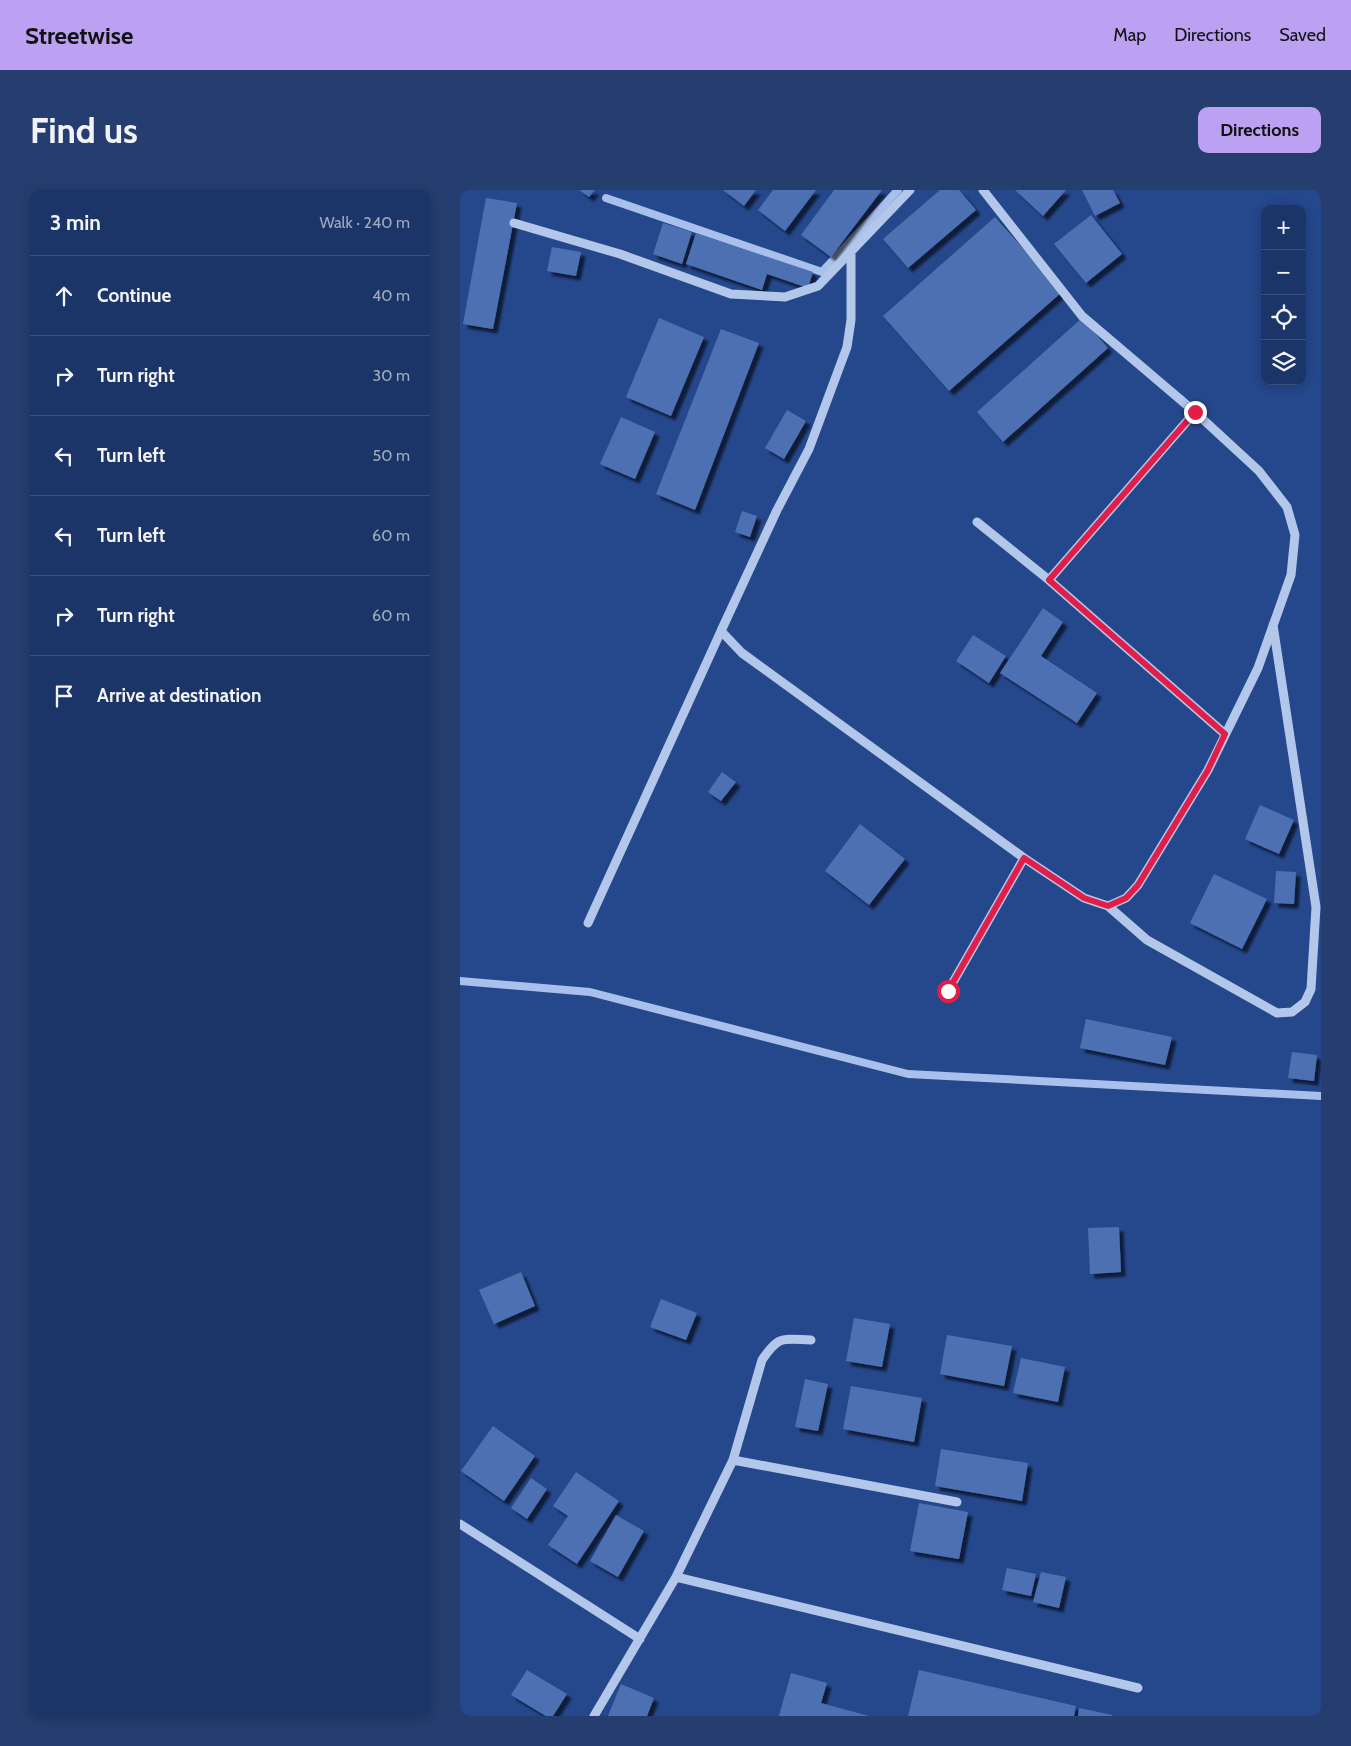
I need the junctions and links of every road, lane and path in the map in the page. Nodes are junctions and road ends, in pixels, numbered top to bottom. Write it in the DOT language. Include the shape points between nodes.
graph roads {
  1 [pos="910,190"];
  2 [pos="983,190"];
  3 [pos="514,223"];
  4 [pos="851,251"];
  5 [pos="1195,412"];
  6 [pos="977,522"];
  7 [pos="1049,580"];
  8 [pos="1273,625"];
  9 [pos="721,631"];
  10 [pos="1225,734"];
  11 [pos="1024,858"];
  12 [pos="1108,906"];
  13 [pos="588,923"];
  14 [pos="948,991"];
  15 [pos="811,1340"];
  16 [pos="733,1460"];
  17 [pos="957,1502"];
  18 [pos="460,1524"];
  19 [pos="676,1577"];
  20 [pos="640,1639"];
  21 [pos="1138,1688"];
  22 [pos="594,1716"];
  1 -- 4 [label="street"];
  2 -- 5 [label="street" via="1082,316"];
  3 -- 4 [label="street" via="620,254 731,294 785,297 818,286"];
  4 -- 9 [label="street" via="851,320 847,347 809,449"];
  5 -- 7 [label="street"];
  5 -- 8 [label="street" via="1259,471 1286,507 1295,535 1291,575"];
  6 -- 7 [label="street"];
  7 -- 10 [label="street"];
  8 -- 10 [label="street" via="1258,668"];
  8 -- 12 [label="street" via="1316,907 1311,989 1305,1002 1292,1012 1277,1013 1147,940"];
  9 -- 11 [label="street" via="742,653"];
  9 -- 13 [label="street"];
  10 -- 12 [label="street" via="1208,770 1138,885 1126,898"];
  11 -- 12 [label="street" via="1084,898"];
  11 -- 14 [label="street"];
  15 -- 16 [label="street" via="781,1339 762,1360"];
  16 -- 17 [label="street"];
  16 -- 19 [label="street"];
  18 -- 20 [label="street"];
  19 -- 20 [label="street"];
  19 -- 21 [label="street"];
  20 -- 22 [label="street"];
}
